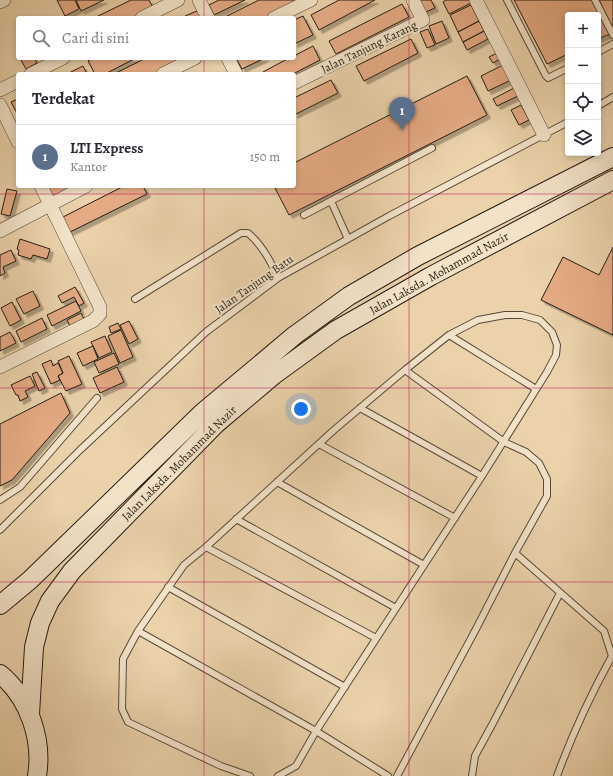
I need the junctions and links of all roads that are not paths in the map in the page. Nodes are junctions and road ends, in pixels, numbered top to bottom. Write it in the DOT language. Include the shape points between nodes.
graph roads {
  1 [pos="4,0"];
  2 [pos="178,0"];
  3 [pos="199,0"];
  4 [pos="311,0"];
  5 [pos="413,0"];
  6 [pos="476,0"];
  7 [pos="507,0"];
  8 [pos="595,0"];
  9 [pos="0,2"];
  10 [pos="146,16"];
  11 [pos="207,16"];
  12 [pos="278,16"];
  13 [pos="613,35"];
  14 [pos="613,44"];
  15 [pos="601,50"];
  16 [pos="59,60"];
  17 [pos="191,60"];
  18 [pos="229,60"];
  19 [pos="565,70"];
  20 [pos="35,72"];
  21 [pos="167,72"];
  22 [pos="235,72"];
  23 [pos="16,82"];
  24 [pos="296,82"];
  25 [pos="0,90"];
  26 [pos="613,97"];
  27 [pos="601,104"];
  28 [pos="0,105"];
  29 [pos="565,124"];
  30 [pos="544,135"];
  31 [pos="16,138"];
  32 [pos="432,148"];
  33 [pos="613,157"];
  34 [pos="613,180"];
  35 [pos="42,188"];
  36 [pos="82,188"];
  37 [pos="331,201"];
  38 [pos="50,204"];
  39 [pos="304,215"];
  40 [pos="0,232"];
  41 [pos="348,238"];
  42 [pos="278,278"];
  43 [pos="135,299"];
  44 [pos="449,335"];
  45 [pos="0,367"];
  46 [pos="405,370"];
  47 [pos="536,389"];
  48 [pos="97,398"];
  49 [pos="360,408"];
  50 [pos="504,442"];
  51 [pos="319,444"];
  52 [pos="482,476"];
  53 [pos="277,482"];
  54 [pos="0,500"];
  55 [pos="455,518"];
  56 [pos="236,519"];
  57 [pos="0,529"];
  58 [pos="206,547"];
  59 [pos="515,552"];
  60 [pos="424,565"];
  61 [pos="168,587"];
  62 [pos="560,593"];
  63 [pos="0,605"];
  64 [pos="396,608"];
  65 [pos="138,631"];
  66 [pos="376,638"];
  67 [pos="0,674"];
  68 [pos="345,686"];
  69 [pos="30,714"];
  70 [pos="316,731"];
  71 [pos="40,773"];
  72 [pos="250,776"];
  73 [pos="278,776"];
  74 [pos="388,776"];
  75 [pos="397,776"];
  76 [pos="472,776"];
  77 [pos="558,776"];
  1 -- 9 [label="street"];
  2 -- 10 [label="street"];
  3 -- 11 [label="street"];
  4 -- 12 [label="street"];
  5 -- 24 [label="street, Jalan Tanjung Karang" via="423,20"];
  6 -- 30 [label="street"];
  7 -- 19 [label="lane" via="546,76 552,77"];
  8 -- 13 [label="lane"];
  14 -- 15 [label="lane"];
  16 -- 20 [label="street"];
  17 -- 21 [label="street"];
  18 -- 22 [label="street"];
  23 -- 25 [label="street"];
  26 -- 27 [label="lane"];
  28 -- 31 [label="street"];
  29 -- 30 [label="lane, Jalan Tanjung Batu"];
  30 -- 41 [label="lane, Jalan Tanjung Batu"];
  32 -- 37 [label="lane"];
  33 -- 63 [label="main road, Jalan Laksda. Mohammad Nazir" via="418,256 349,296 295,335 202,413 30,580"];
  34 -- 69 [label="main road, Jalan Laksda. Mohammad Nazir" via="431,276 336,330 274,375 216,424 72,571 50,601 40,623 34,647"];
  35 -- 38 [label="street"];
  36 -- 38 [label="street"];
  37 -- 39 [label="lane"];
  37 -- 41 [label="lane"];
  38 -- 40 [label="street"];
  38 -- 45 [label="street" via="100,307 100,314 93,321"];
  41 -- 42 [label="lane, Jalan Tanjung Batu"];
  42 -- 43 [label="lane" via="271,262 257,242 248,233 241,233"];
  42 -- 57 [label="lane, Jalan Tanjung Batu" via="206,332"];
  44 -- 46 [label="lane"];
  44 -- 47 [label="lane"];
  44 -- 47 [label="lane" via="478,320 505,315 522,315 540,320 552,332 557,345 556,355"];
  46 -- 49 [label="lane"];
  46 -- 50 [label="lane"];
  47 -- 50 [label="lane"];
  48 -- 54 [label="lane" via="20,487"];
  49 -- 51 [label="lane"];
  49 -- 52 [label="lane"];
  50 -- 52 [label="lane"];
  50 -- 59 [label="lane" via="526,452 539,463 547,479 547,496"];
  51 -- 53 [label="lane"];
  51 -- 55 [label="lane"];
  52 -- 55 [label="lane"];
  53 -- 56 [label="lane"];
  53 -- 60 [label="lane"];
  55 -- 60 [label="lane"];
  56 -- 58 [label="lane"];
  56 -- 64 [label="lane"];
  58 -- 61 [label="lane" via="184,565"];
  58 -- 66 [label="lane"];
  59 -- 62 [label="lane"];
  59 -- 75 [label="lane"];
  60 -- 64 [label="lane"];
  61 -- 65 [label="lane"];
  61 -- 68 [label="lane"];
  62 -- 76 [label="lane" via="475,756"];
  62 -- 77 [label="lane" via="604,631 612,656 598,682"];
  64 -- 66 [label="lane"];
  65 -- 70 [label="lane"];
  65 -- 72 [label="lane" via="123,659 122,710 128,722 221,766"];
  66 -- 68 [label="lane"];
  67 -- 69 [label="main road" via="20,696"];
  68 -- 70 [label="lane"];
  69 -- 71 [label="main road" via="38,749"];
  70 -- 73 [label="lane" via="296,766"];
  70 -- 74 [label="lane"];
}
